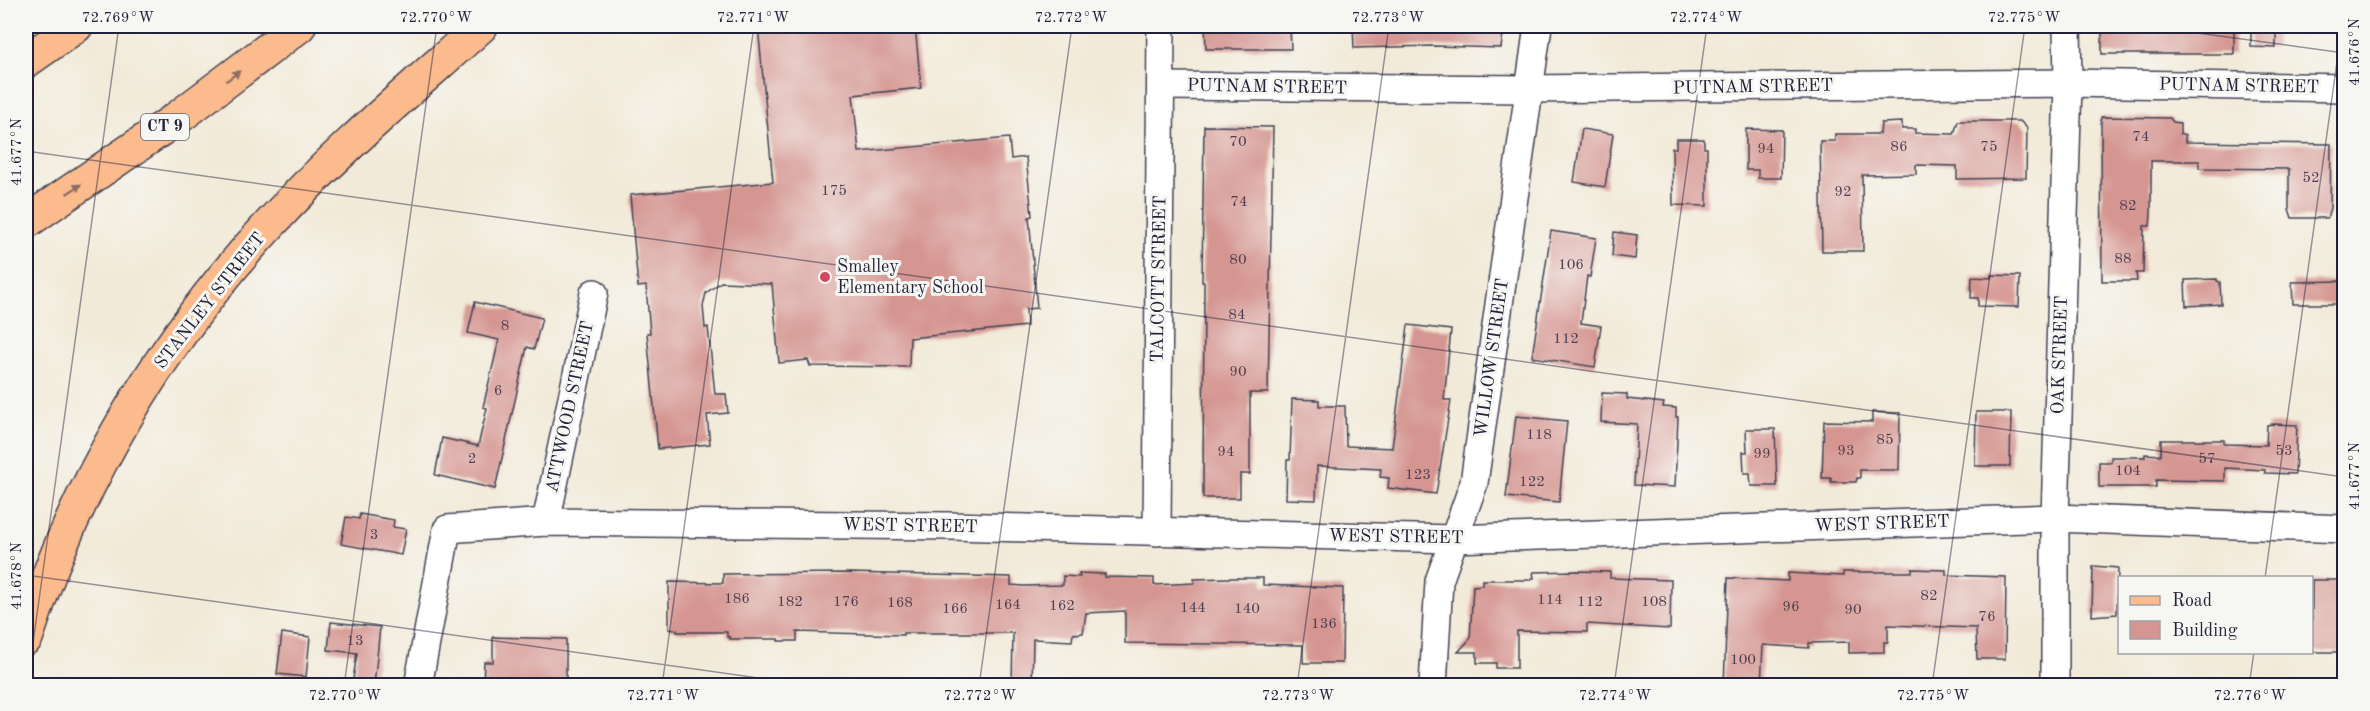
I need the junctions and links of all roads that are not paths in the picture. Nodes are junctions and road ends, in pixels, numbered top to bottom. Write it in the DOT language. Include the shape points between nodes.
graph roads {
  1 [pos="76,26"];
  2 [pos="299,26"];
  3 [pos="481,26"];
  4 [pos="1161,26"];
  5 [pos="1538,26"];
  6 [pos="2067,26"];
  7 [pos="26,61"];
  8 [pos="2068,83"];
  9 [pos="1162,86"];
  10 [pos="2344,88"];
  11 [pos="1528,90"];
  12 [pos="26,222"];
  13 [pos="594,293"];
  14 [pos="2055,518"];
  15 [pos="546,522"];
  16 [pos="2344,529"];
  17 [pos="1157,532"];
  18 [pos="1453,539"];
  19 [pos="26,638"];
  20 [pos="418,686"];
  21 [pos="1433,686"];
  22 [pos="2055,686"];
  1 -- 7 [label="main road"];
  12 -- 2 [label="main road, CT 9, one-way" via="176,119"];
  3 -- 19 [label="main road, STANLEY STREET" via="313,180 246,250 202,305 111,444 55,559"];
  4 -- 9 [label="street, TALCOTT STREET"];
  5 -- 11 [label="street, WILLOW STREET"];
  6 -- 8 [label="street, OAK STREET"];
  8 -- 10 [label="street, PUTNAM STREET"];
  8 -- 11 [label="street, PUTNAM STREET"];
  8 -- 14 [label="street, OAK STREET"];
  9 -- 11 [label="street, PUTNAM STREET"];
  9 -- 17 [label="street, TALCOTT STREET"];
  11 -- 18 [label="street, WILLOW STREET" via="1474,483"];
  13 -- 15 [label="street, ATTWOOD STREET"];
  14 -- 16 [label="street, WEST STREET"];
  14 -- 18 [label="street, WEST STREET"];
  14 -- 22 [label="street, OAK STREET"];
  15 -- 17 [label="street, WEST STREET"];
  15 -- 20 [label="street, WEST STREET" via="447,529"];
  17 -- 18 [label="street, WEST STREET"];
  18 -- 21 [label="street, WILLOW STREET" via="1439,581"];
}
